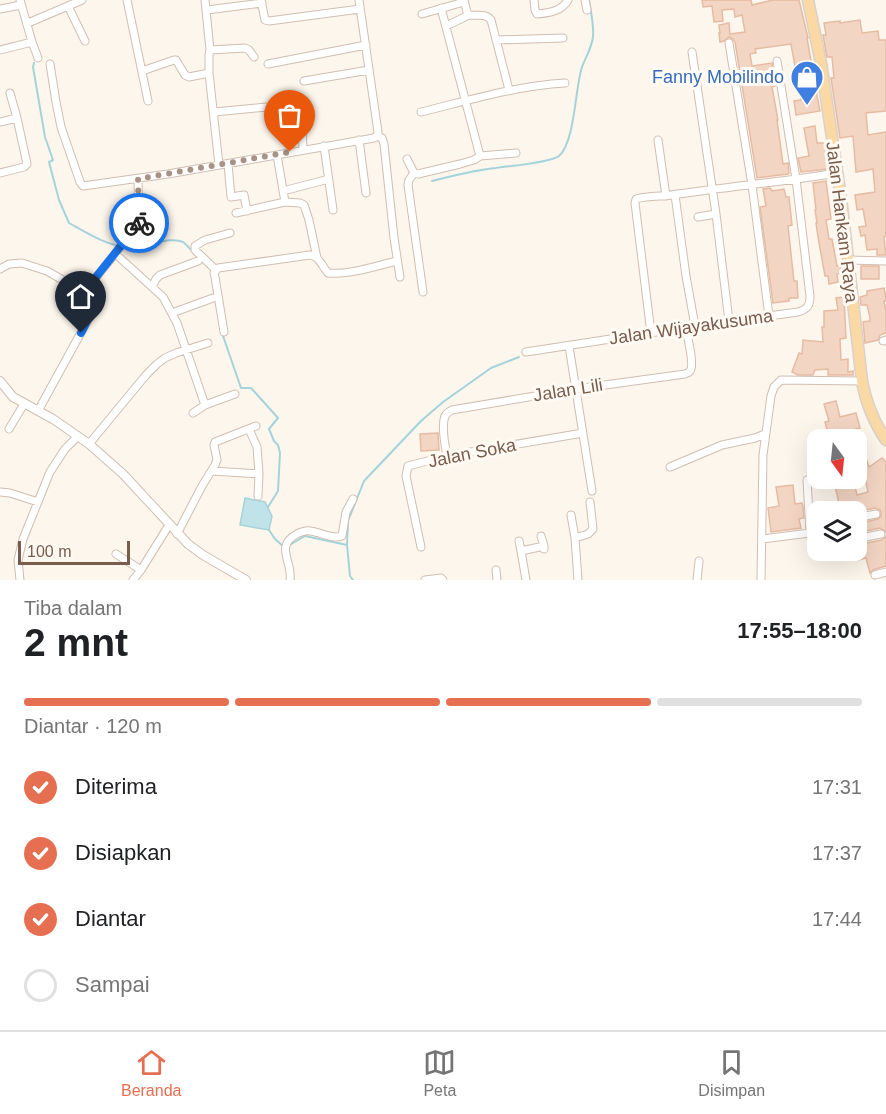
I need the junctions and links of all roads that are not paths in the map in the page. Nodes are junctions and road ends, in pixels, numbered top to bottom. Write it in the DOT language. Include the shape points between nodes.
graph roads {
  1 [pos="82,0"];
  2 [pos="127,0"];
  3 [pos="205,0"];
  4 [pos="358,0"];
  5 [pos="534,0"];
  6 [pos="568,0"];
  7 [pos="585,0"];
  8 [pos="808,0"];
  9 [pos="464,1"];
  10 [pos="21,2"];
  11 [pos="261,2"];
  12 [pos="68,6"];
  13 [pos="441,8"];
  14 [pos="0,9"];
  15 [pos="360,9"];
  16 [pos="207,10"];
  17 [pos="587,10"];
  18 [pos="422,14"];
  19 [pos="469,15"];
  20 [pos="28,23"];
  21 [pos="446,26"];
  22 [pos="563,38"];
  23 [pos="496,40"];
  24 [pos="85,41"];
  25 [pos="32,42"];
  26 [pos="729,43"];
  27 [pos="366,45"];
  28 [pos="0,50"];
  29 [pos="210,50"];
  30 [pos="692,52"];
  31 [pos="254,57"];
  32 [pos="38,58"];
  33 [pos="777,61"];
  34 [pos="50,64"];
  35 [pos="268,64"];
  36 [pos="369,70"];
  37 [pos="142,71"];
  38 [pos="209,73"];
  39 [pos="304,81"];
  40 [pos="565,83"];
  41 [pos="509,90"];
  42 [pos="10,93"];
  43 [pos="148,101"];
  44 [pos="466,101"];
  45 [pos="266,107"];
  46 [pos="214,112"];
  47 [pos="421,112"];
  48 [pos="17,118"];
  49 [pos="0,122"];
  50 [pos="302,129"];
  51 [pos="377,136"];
  52 [pos="359,140"];
  53 [pos="658,140"];
  54 [pos="324,146"];
  55 [pos="303,149"];
  56 [pos="516,153"];
  57 [pos="277,155"];
  58 [pos="480,156"];
  59 [pos="407,159"];
  60 [pos="228,164"];
  61 [pos="219,165"];
  62 [pos="0,173"];
  63 [pos="414,173"];
  64 [pos="837,173"];
  65 [pos="138,179"];
  66 [pos="795,179"];
  67 [pos="325,180"];
  68 [pos="752,185"];
  69 [pos="712,189"];
  70 [pos="283,191"];
  71 [pos="366,193"];
  72 [pos="675,195"];
  73 [pos="666,196"];
  74 [pos="285,202"];
  75 [pos="333,210"];
  76 [pos="247,211"];
  77 [pos="236,213"];
  78 [pos="716,214"];
  79 [pos="698,217"];
  80 [pos="230,233"];
  81 [pos="120,258"];
  82 [pos="317,258"];
  83 [pos="848,260"];
  84 [pos="198,261"];
  85 [pos="397,261"];
  86 [pos="886,261"];
  87 [pos="0,268"];
  88 [pos="216,270"];
  89 [pos="400,278"];
  90 [pos="152,287"];
  91 [pos="423,292"];
  92 [pos="81,296"];
  93 [pos="213,298"];
  94 [pos="172,313"];
  95 [pos="770,315"];
  96 [pos="729,321"];
  97 [pos="695,326"];
  98 [pos="686,327"];
  99 [pos="224,332"];
  100 [pos="651,333"];
  101 [pos="208,343"];
  102 [pos="569,346"];
  103 [pos="186,350"];
  104 [pos="526,352"];
  105 [pos="0,381"];
  106 [pos="862,381"];
  107 [pos="576,389"];
  108 [pos="235,394"];
  109 [pos="24,404"];
  110 [pos="205,405"];
  111 [pos="39,411"];
  112 [pos="193,413"];
  113 [pos="9,429"];
  114 [pos="583,433"];
  115 [pos="765,434"];
  116 [pos="78,436"];
  117 [pos="886,440"];
  118 [pos="89,444"];
  119 [pos="447,456"];
  120 [pos="670,467"];
  121 [pos="212,471"];
  122 [pos="259,474"];
  123 [pos="592,490"];
  124 [pos="0,492"];
  125 [pos="258,496"];
  126 [pos="353,499"];
  127 [pos="38,502"];
  128 [pos="590,502"];
  129 [pos="876,514"];
  130 [pos="571,515"];
  131 [pos="867,516"];
  132 [pos="169,525"];
  133 [pos="807,531"];
  134 [pos="177,534"];
  135 [pos="881,534"];
  136 [pos="541,536"];
  137 [pos="867,536"];
  138 [pos="575,538"];
  139 [pos="762,539"];
  140 [pos="519,541"];
  141 [pos="421,547"];
  142 [pos="521,551"];
  143 [pos="116,554"];
  144 [pos="699,561"];
  145 [pos="141,570"];
  146 [pos="496,570"];
  147 [pos="886,572"];
  148 [pos="875,575"];
  149 [pos="20,580"];
  150 [pos="133,580"];
  151 [pos="246,580"];
  152 [pos="290,580"];
  153 [pos="425,580"];
  154 [pos="442,580"];
  155 [pos="497,580"];
  156 [pos="526,580"];
  157 [pos="578,580"];
  158 [pos="697,580"];
  159 [pos="761,580"];
  1 -- 12 [label="street"];
  2 -- 37 [label="street"];
  3 -- 16 [label="street"];
  4 -- 15 [label="street"];
  5 -- 6 [label="street" via="537,14 561,8"];
  7 -- 17 [label="street"];
  8 -- 64 [label="main road, Jalan Hankam Raya"];
  9 -- 13 [label="street"];
  9 -- 19 [label="street"];
  10 -- 14 [label="street"];
  10 -- 20 [label="street"];
  11 -- 15 [label="street" via="265,20 269,21"];
  11 -- 16 [label="street"];
  12 -- 20 [label="street"];
  12 -- 24 [label="street"];
  13 -- 18 [label="street"];
  13 -- 21 [label="street"];
  15 -- 27 [label="street"];
  16 -- 29 [label="street"];
  19 -- 21 [label="street"];
  19 -- 23 [label="street" via="487,16"];
  20 -- 25 [label="street"];
  21 -- 44 [label="street"];
  22 -- 23 [label="street"];
  23 -- 41 [label="street"];
  25 -- 28 [label="street"];
  25 -- 32 [label="street"];
  26 -- 68 [label="street"];
  27 -- 35 [label="street"];
  27 -- 36 [label="street"];
  29 -- 31 [label="street" via="245,48"];
  29 -- 38 [label="street"];
  30 -- 69 [label="street"];
  33 -- 66 [label="street"];
  34 -- 65 [label="street" via="61,127 81,185"];
  36 -- 39 [label="street"];
  36 -- 51 [label="street"];
  37 -- 38 [label="street" via="176,60 189,77"];
  37 -- 43 [label="street"];
  38 -- 46 [label="street"];
  40 -- 41 [label="street"];
  41 -- 44 [label="street"];
  42 -- 48 [label="street"];
  44 -- 47 [label="street"];
  44 -- 58 [label="street"];
  45 -- 46 [label="street"];
  46 -- 61 [label="street"];
  48 -- 49 [label="street"];
  48 -- 62 [label="street" via="27,164"];
  50 -- 55 [label="street"];
  51 -- 52 [label="street"];
  51 -- 85 [label="street" via="384,144"];
  52 -- 54 [label="street"];
  52 -- 71 [label="street"];
  53 -- 73 [label="street"];
  54 -- 55 [label="street"];
  54 -- 75 [label="street"];
  55 -- 57 [label="street"];
  56 -- 58 [label="street"];
  57 -- 60 [label="street"];
  57 -- 70 [label="street"];
  58 -- 63 [label="street"];
  59 -- 63 [label="street"];
  60 -- 61 [label="street"];
  60 -- 76 [label="street" via="231,197 244,195"];
  61 -- 65 [label="street"];
  63 -- 91 [label="street" via="408,185"];
  64 -- 66 [label="street"];
  64 -- 83 [label="main road, Jalan Hankam Raya"];
  65 -- 92 [label="street" via="139,224"];
  66 -- 68 [label="street"];
  66 -- 95 [label="street, Jalan Wijayakusuma" via="810,304 804,310"];
  67 -- 70 [label="street"];
  68 -- 69 [label="street"];
  68 -- 95 [label="street"];
  69 -- 72 [label="street"];
  69 -- 78 [label="street"];
  70 -- 74 [label="street"];
  72 -- 73 [label="street"];
  72 -- 97 [label="street"];
  73 -- 100 [label="street" via="640,197 635,201"];
  74 -- 76 [label="street"];
  74 -- 82 [label="street" via="304,205"];
  76 -- 77 [label="street"];
  78 -- 79 [label="street"];
  78 -- 96 [label="street"];
  80 -- 88 [label="street" via="195,246"];
  81 -- 90 [label="street"];
  82 -- 85 [label="street" via="328,273"];
  82 -- 88 [label="street" via="310,255"];
  83 -- 86 [label="street"];
  83 -- 106 [label="main road, Jalan Hankam Raya"];
  84 -- 90 [label="street" via="160,275"];
  85 -- 89 [label="street"];
  87 -- 92 [label="street" via="15,263 32,265 61,279"];
  88 -- 99 [label="street"];
  90 -- 94 [label="street"];
  92 -- 111 [label="street" via="89,303 89,318"];
  93 -- 94 [label="street"];
  94 -- 103 [label="street"];
  95 -- 96 [label="street, Jalan Wijayakusuma"];
  96 -- 97 [label="street, Jalan Wijayakusuma"];
  97 -- 98 [label="street, Jalan Wijayakusuma"];
  98 -- 100 [label="street, Jalan Wijayakusuma"];
  98 -- 107 [label="street, Jalan Lili" via="690,372"];
  100 -- 102 [label="street, Jalan Wijayakusuma"];
  101 -- 103 [label="street"];
  102 -- 104 [label="street, Jalan Wijayakusuma"];
  102 -- 107 [label="street"];
  103 -- 110 [label="street"];
  103 -- 118 [label="street" via="165,358 152,369"];
  105 -- 109 [label="street"];
  106 -- 115 [label="street" via="781,380 771,396"];
  106 -- 117 [label="main road, Jalan Hankam Raya" via="868,407"];
  107 -- 114 [label="street"];
  107 -- 119 [label="street, Jalan Lili" via="452,410 444,419"];
  108 -- 110 [label="street"];
  109 -- 111 [label="street"];
  109 -- 113 [label="street"];
  110 -- 112 [label="street"];
  111 -- 116 [label="street"];
  114 -- 119 [label="street, Jalan Soka"];
  114 -- 123 [label="street"];
  115 -- 120 [label="street" via="722,445"];
  115 -- 139 [label="street"];
  116 -- 118 [label="street"];
  116 -- 127 [label="street" via="50,472"];
  118 -- 132 [label="street" via="123,474"];
  119 -- 141 [label="street, Jalan Soka" via="407,468"];
  121 -- 122 [label="street"];
  121 -- 122 [label="street" via="217,460 215,442 252,428"];
  121 -- 134 [label="street"];
  122 -- 125 [label="street"];
  124 -- 127 [label="street"];
  126 -- 152 [label="street" via="346,512 342,536 302,531 289,538 286,546"];
  127 -- 149 [label="street" via="19,553"];
  128 -- 138 [label="street" via="593,529"];
  129 -- 131 [label="street"];
  130 -- 138 [label="street"];
  132 -- 134 [label="street"];
  132 -- 145 [label="street"];
  133 -- 139 [label="street"];
  134 -- 151 [label="street" via="203,555"];
  135 -- 137 [label="street"];
  136 -- 142 [label="street" via="544,548"];
  138 -- 157 [label="street"];
  139 -- 159 [label="street"];
  140 -- 142 [label="street"];
  142 -- 156 [label="street"];
  143 -- 145 [label="street"];
  144 -- 158 [label="street"];
  145 -- 150 [label="street"];
  146 -- 155 [label="street"];
  147 -- 148 [label="street"];
  153 -- 154 [label="street"];
}
